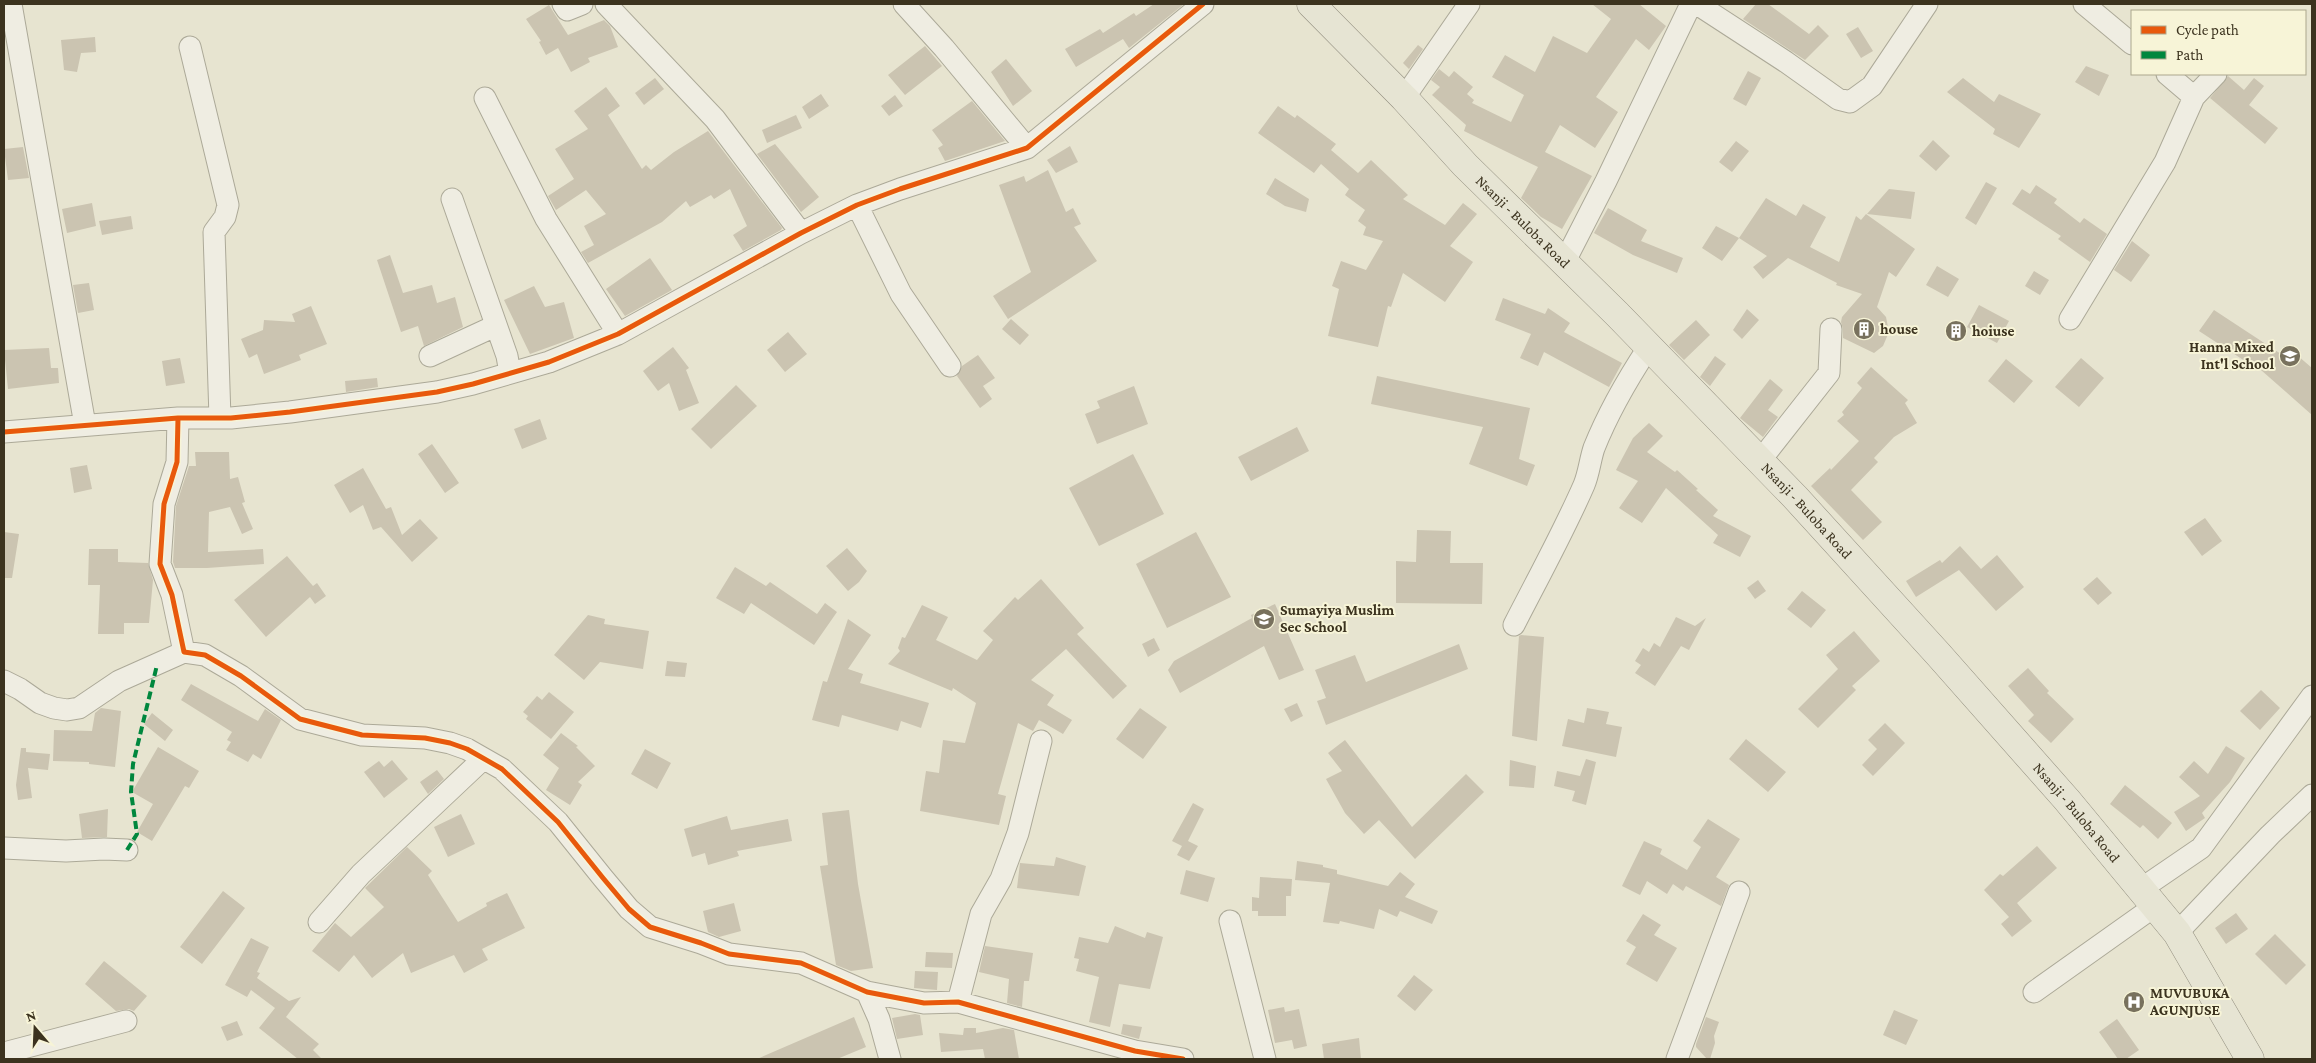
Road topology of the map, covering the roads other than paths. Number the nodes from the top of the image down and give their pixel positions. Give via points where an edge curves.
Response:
1 (11, 4) edge
2 (563, 4) edge
3 (582, 4) edge
4 (606, 4) edge
5 (904, 4) edge
6 (1203, 4) edge
7 (1311, 4) edge
8 (1468, 4) edge
9 (1691, 4) edge
10 (1697, 4) edge
11 (1927, 4) edge
12 (2084, 4) edge
13 (2131, 43) edge
14 (190, 47) dead end
15 (2168, 75) edge
16 (2215, 75) edge
17 (2194, 97) junction
18 (485, 98) dead end
19 (1404, 98) junction
20 (1027, 148) junction
21 (452, 199) dead end
22 (858, 206) junction
23 (801, 233) junction
24 (1564, 263) junction
25 (2070, 319) dead end
26 (494, 326) junction
27 (1831, 330) dead end
28 (618, 334) junction
29 (1648, 348) junction
30 (430, 356) dead end
31 (950, 366) dead end
32 (510, 373) junction
33 (178, 418) junction
34 (220, 418) junction
35 (85, 425) junction
36 (4, 432) edge
37 (1759, 462) junction
38 (1514, 625) dead end
39 (184, 652) junction
40 (4, 681) edge
41 (2312, 696) edge
42 (1041, 741) dead end
43 (484, 759) junction
44 (2312, 795) edge
45 (4, 848) edge
46 (127, 850) dead end
47 (1739, 892) dead end
48 (2148, 898) junction
49 (1230, 921) dead end
50 (319, 922) dead end
51 (2177, 933) junction
52 (867, 992) junction
53 (2034, 992) dead end
54 (958, 1002) junction
55 (126, 1021) dead end
56 (4, 1053) edge
57 (890, 1059) edge
58 (1183, 1059) edge
59 (1265, 1059) edge
60 (1677, 1059) edge
61 (2250, 1059) edge

1 - 35 street
2 - 3 street via 566,10
4 - 23 street via 715,119
5 - 20 street
6 - 20 street
7 - 19 main road, Nsanji - Buloba Road
8 - 19 street
9 - 24 street
10 - 11 street via 1838,99 1850,102 1872,86
12 - 13 street
14 - 34 street via 228,205 225,217 214,232
15 - 17 street
16 - 17 street
17 - 25 street via 2165,162
18 - 28 street via 546,219
19 - 24 main road, Nsanji - Buloba Road via 1465,165
20 - 22 street
21 - 26 street
22 - 23 street
22 - 31 street via 901,294
23 - 28 street
24 - 29 main road, Nsanji - Buloba Road
26 - 30 street
26 - 32 street via 507,356
27 - 37 street via 1829,373
28 - 32 street via 549,362
29 - 37 main road, Nsanji - Buloba Road
29 - 38 street via 1627,379 1604,426 1570,518
32 - 34 street via 437,392
33 - 34 street
33 - 35 street
33 - 39 street via 176,462 164,504 160,564 172,595
35 - 36 street
37 - 48 main road, Nsanji - Buloba Road via 1802,504 1945,661 2068,800
39 - 40 street via 119,681 79,708 67,710 40,703
39 - 43 street via 212,659 300,719 362,735 425,738 450,743
41 - 48 street via 2202,848
42 - 54 street via 1018,833 1001,879 981,914
43 - 50 street via 361,874
43 - 52 street via 502,769 558,822 613,891 650,927 729,954 801,963
44 - 51 street
45 - 46 street
47 - 60 street
48 - 51 main road, Nsanji - Buloba Road
48 - 53 street
49 - 59 street
51 - 61 main road, Nsanji - Buloba Road
52 - 54 street via 924,1003
52 - 57 street
54 - 58 street via 1135,1051
55 - 56 street

